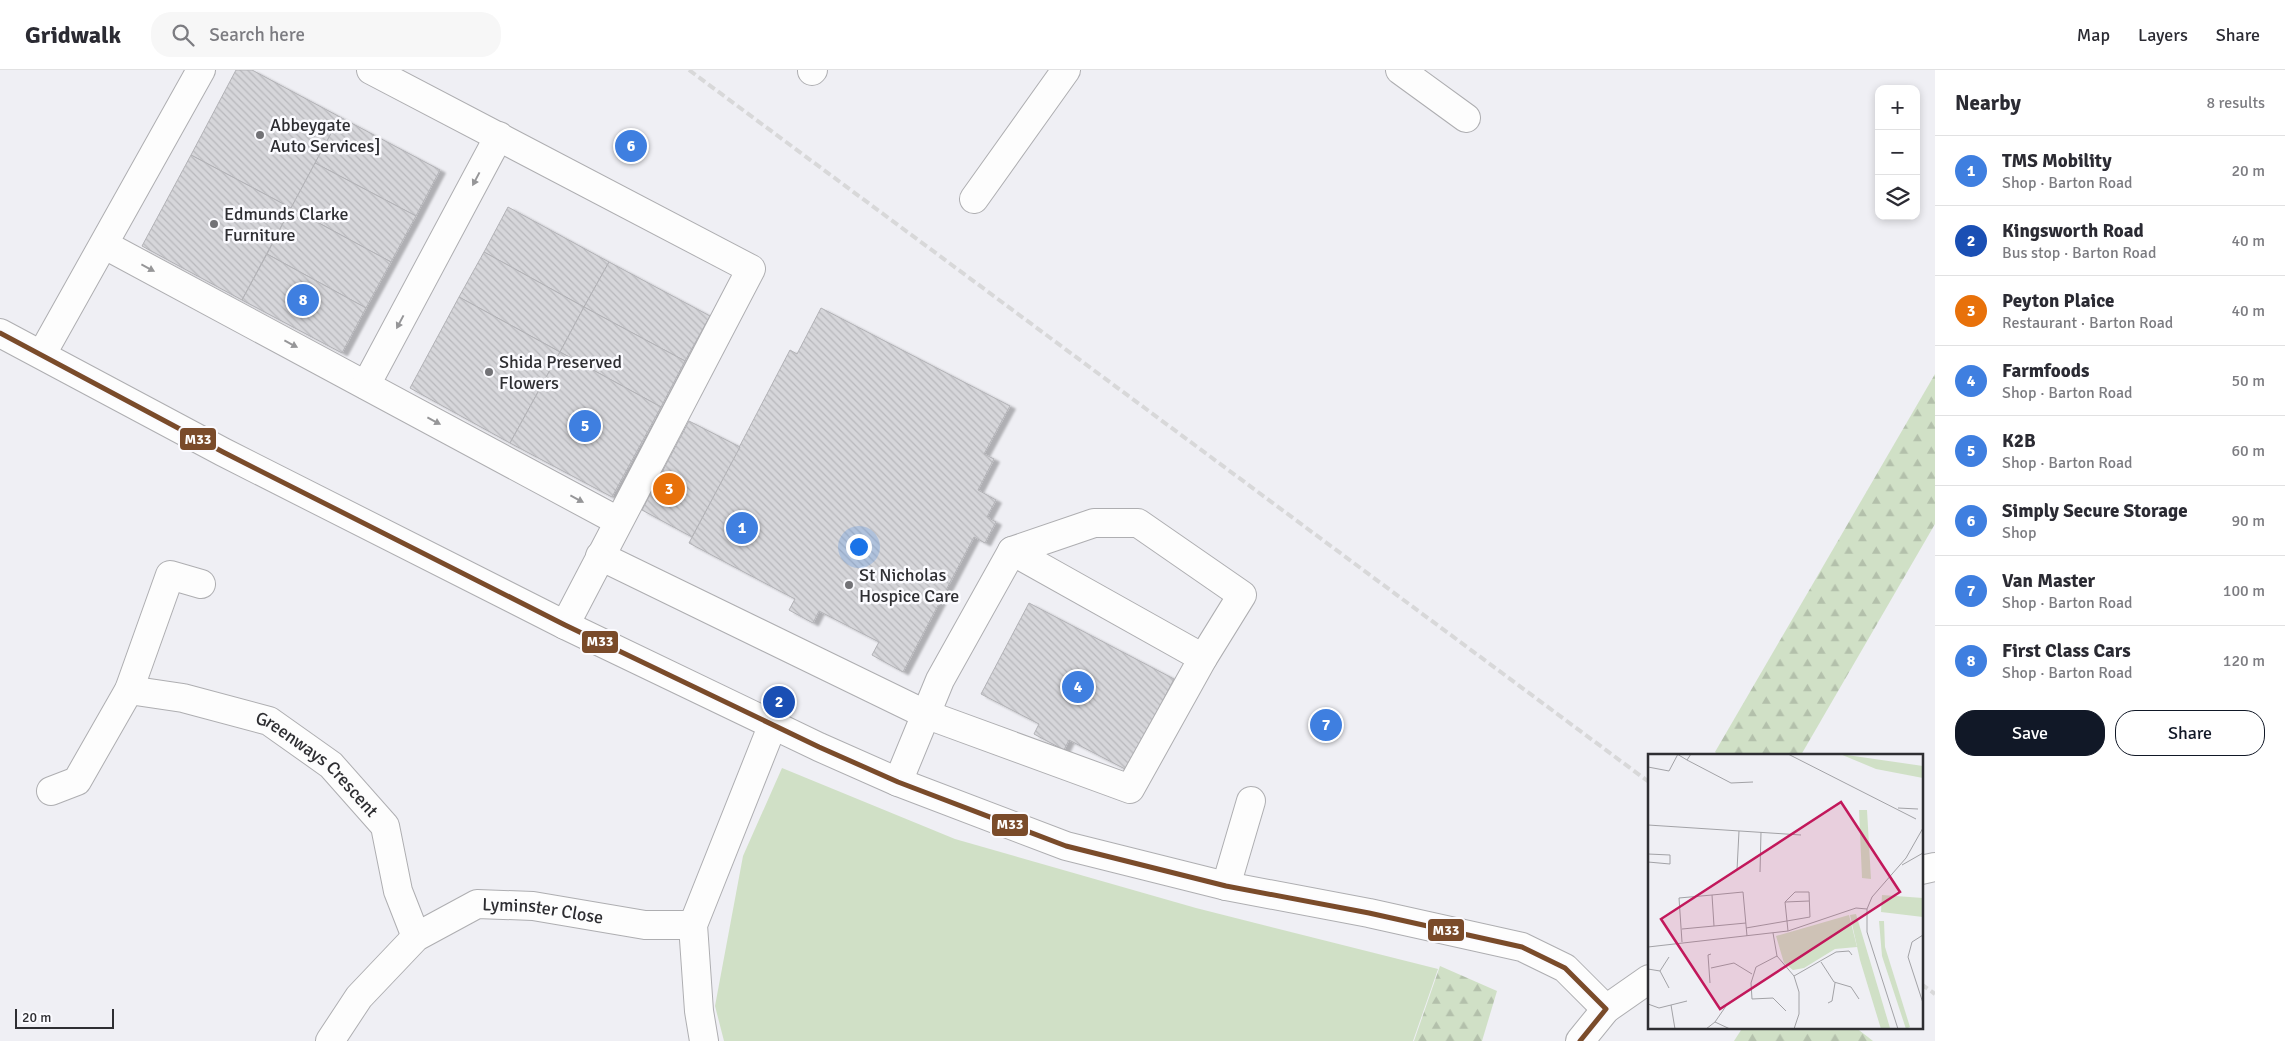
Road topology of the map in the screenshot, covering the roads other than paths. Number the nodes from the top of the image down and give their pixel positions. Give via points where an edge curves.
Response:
1 (201, 70) edge
2 (370, 70) edge
3 (1066, 70) edge
4 (1400, 70) edge
5 (1466, 118) dead end
6 (499, 136) junction
7 (974, 199) dead end
8 (104, 245) junction
9 (0, 333) edge
10 (42, 354) junction
11 (366, 385) junction
12 (618, 521) junction
13 (1012, 551) junction
14 (600, 556) junction
15 (201, 584) dead end
16 (565, 625) junction
17 (1203, 658) junction
18 (129, 690) junction
19 (925, 714) junction
20 (773, 724) junction
21 (898, 782) junction
22 (51, 791) dead end
23 (1251, 801) dead end
24 (1935, 867) edge
25 (1922, 870) edge
26 (1226, 886) junction
27 (693, 925) junction
28 (416, 937) junction
29 (1648, 980) edge
30 (1606, 1009) junction
31 (330, 1041) edge
32 (704, 1041) edge
33 (1580, 1041) edge

1 - 8 street
2 - 6 street
3 - 7 street
4 - 5 street
6 -> 11 street
6 - 12 street via 751,269
8 - 10 street
8 -> 11 street
9 - 10 street
10 - 16 street via 223,452
11 -> 12 street
12 - 14 street
13 - 17 street
13 - 17 street via 1094,523 1138,523 1242,595
13 - 19 street via 940,680
14 - 16 street
14 - 19 street
15 - 18 street via 170,575
16 - 20 street
17 - 19 street via 1130,789
18 - 22 street via 77,780
18 - 28 street, Greenways Crescent via 183,698 269,721 331,765 385,826 398,890
19 - 21 street
20 - 21 street
20 - 27 street
21 - 26 street via 1066,846
23 - 26 street
24 - 25 street
26 - 30 street via 1522,946 1564,968
27 - 28 street, Lyminster Close via 645,925 533,906 477,904
27 - 32 street
28 - 31 street, Lyminster Close via 359,997
29 - 30 street
30 - 33 street

